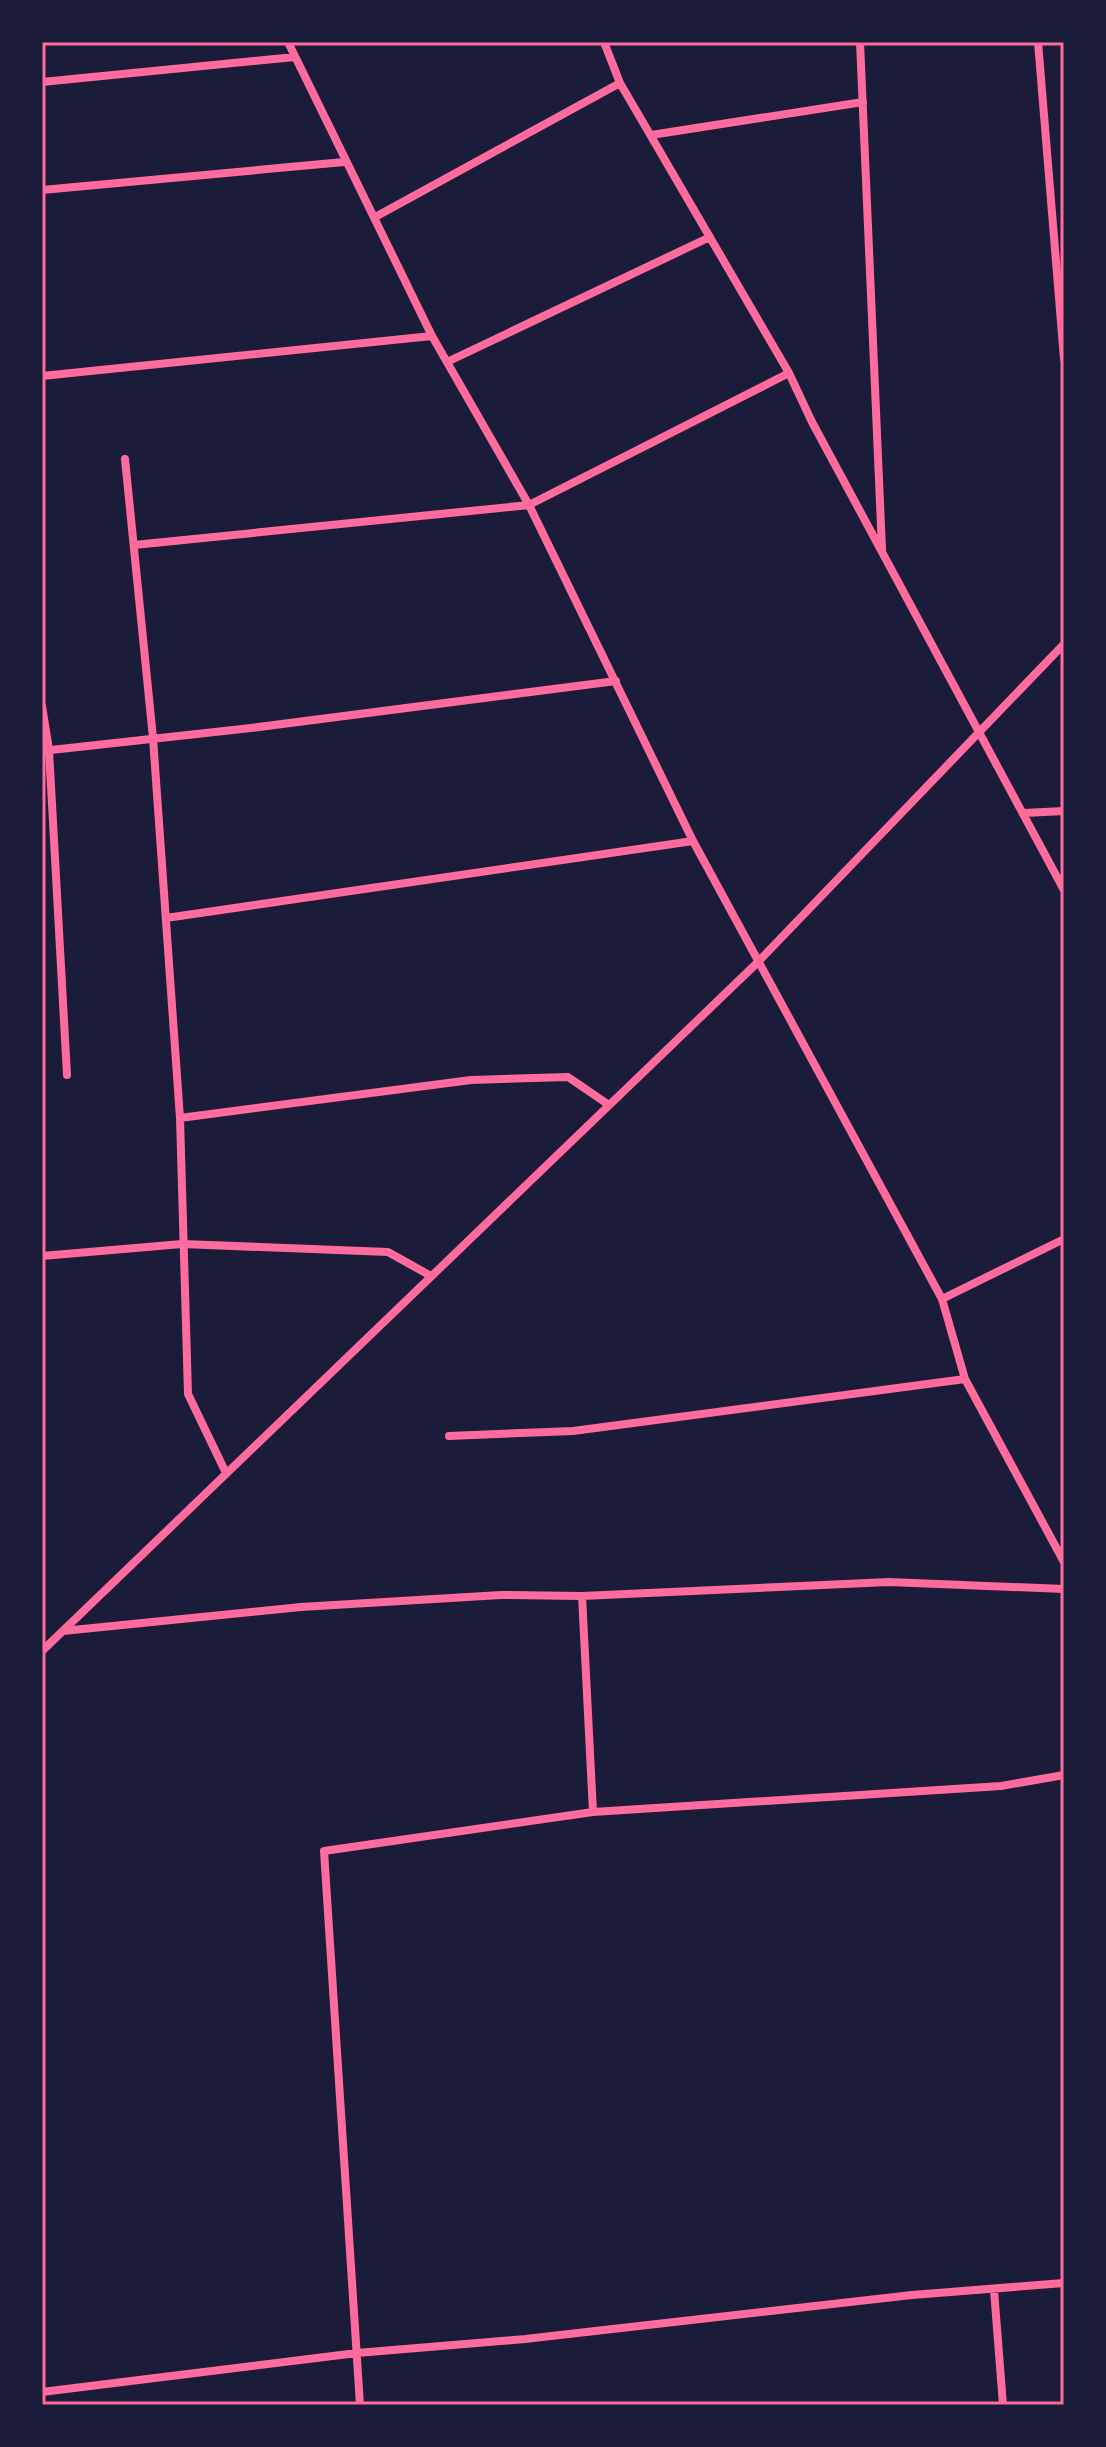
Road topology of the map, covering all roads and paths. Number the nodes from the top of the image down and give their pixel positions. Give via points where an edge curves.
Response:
1 (288, 42) edge
2 (604, 42) edge
3 (860, 42) edge
4 (1038, 42) edge
5 (295, 57) junction
6 (42, 82) edge
7 (620, 83) junction
8 (863, 102) junction
9 (651, 135) junction
10 (344, 162) junction
11 (42, 190) edge
12 (377, 216) junction
13 (710, 237) junction
14 (432, 336) junction
15 (1064, 359) edge
16 (447, 362) junction
17 (789, 373) junction
18 (42, 376) edge
19 (125, 459) dead end
20 (529, 505) junction
21 (134, 545) junction
22 (882, 552) junction
23 (1064, 644) edge
24 (616, 681) junction
25 (42, 706) edge
26 (980, 733) junction
27 (153, 738) junction
28 (45, 750) edge
29 (1064, 811) edge
30 (1024, 813) junction
31 (693, 841) junction
32 (1064, 890) edge
33 (166, 918) junction
34 (758, 962) junction
35 (67, 1075) dead end
36 (609, 1105) junction
37 (180, 1118) junction
38 (1064, 1239) edge
39 (182, 1244) junction
40 (42, 1256) edge
41 (431, 1276) junction
42 (942, 1299) junction
43 (965, 1379) junction
44 (449, 1436) dead end
45 (226, 1473) junction
46 (1064, 1562) edge
47 (1064, 1589) edge
48 (582, 1596) junction
49 (63, 1631) junction
50 (42, 1651) edge
51 (1064, 1775) edge
52 (593, 1812) junction
53 (1064, 2283) edge
54 (994, 2290) junction
55 (357, 2353) junction
56 (42, 2392) edge
57 (360, 2405) edge
58 (1003, 2405) edge

1 - 5 street
2 - 7 street
3 - 8 street
4 - 15 street
5 - 6 street
5 - 10 street
7 - 9 street
7 - 12 street
8 - 9 street
8 - 22 street
9 - 13 street
10 - 11 street
10 - 12 street
12 - 14 street
13 - 16 street
13 - 17 street
14 - 16 street
14 - 18 street
16 - 20 street
17 - 20 street
17 - 22 street
19 - 21 street
20 - 21 street
20 - 24 street
21 - 27 street
22 - 26 street
23 - 26 street
24 - 27 street
24 - 31 street
25 - 28 street
26 - 30 street
26 - 34 street
27 - 28 street
27 - 33 street
28 - 35 street
29 - 30 street
30 - 32 street
31 - 33 street
31 - 34 street
33 - 37 street
34 - 36 street
34 - 42 street
36 - 37 street via 568,1077 471,1080
36 - 41 street
37 - 39 street
38 - 42 street
39 - 40 street
39 - 41 street via 388,1252
39 - 45 street via 188,1394
41 - 45 street
42 - 43 street
43 - 44 street via 573,1431
43 - 46 street
45 - 49 street
47 - 48 street via 889,1582
48 - 49 street via 501,1595 301,1607
48 - 52 street
49 - 50 street
51 - 52 street via 1001,1786
52 - 55 street via 324,1851
53 - 54 street
54 - 55 street
54 - 58 street
55 - 56 street
55 - 57 street

